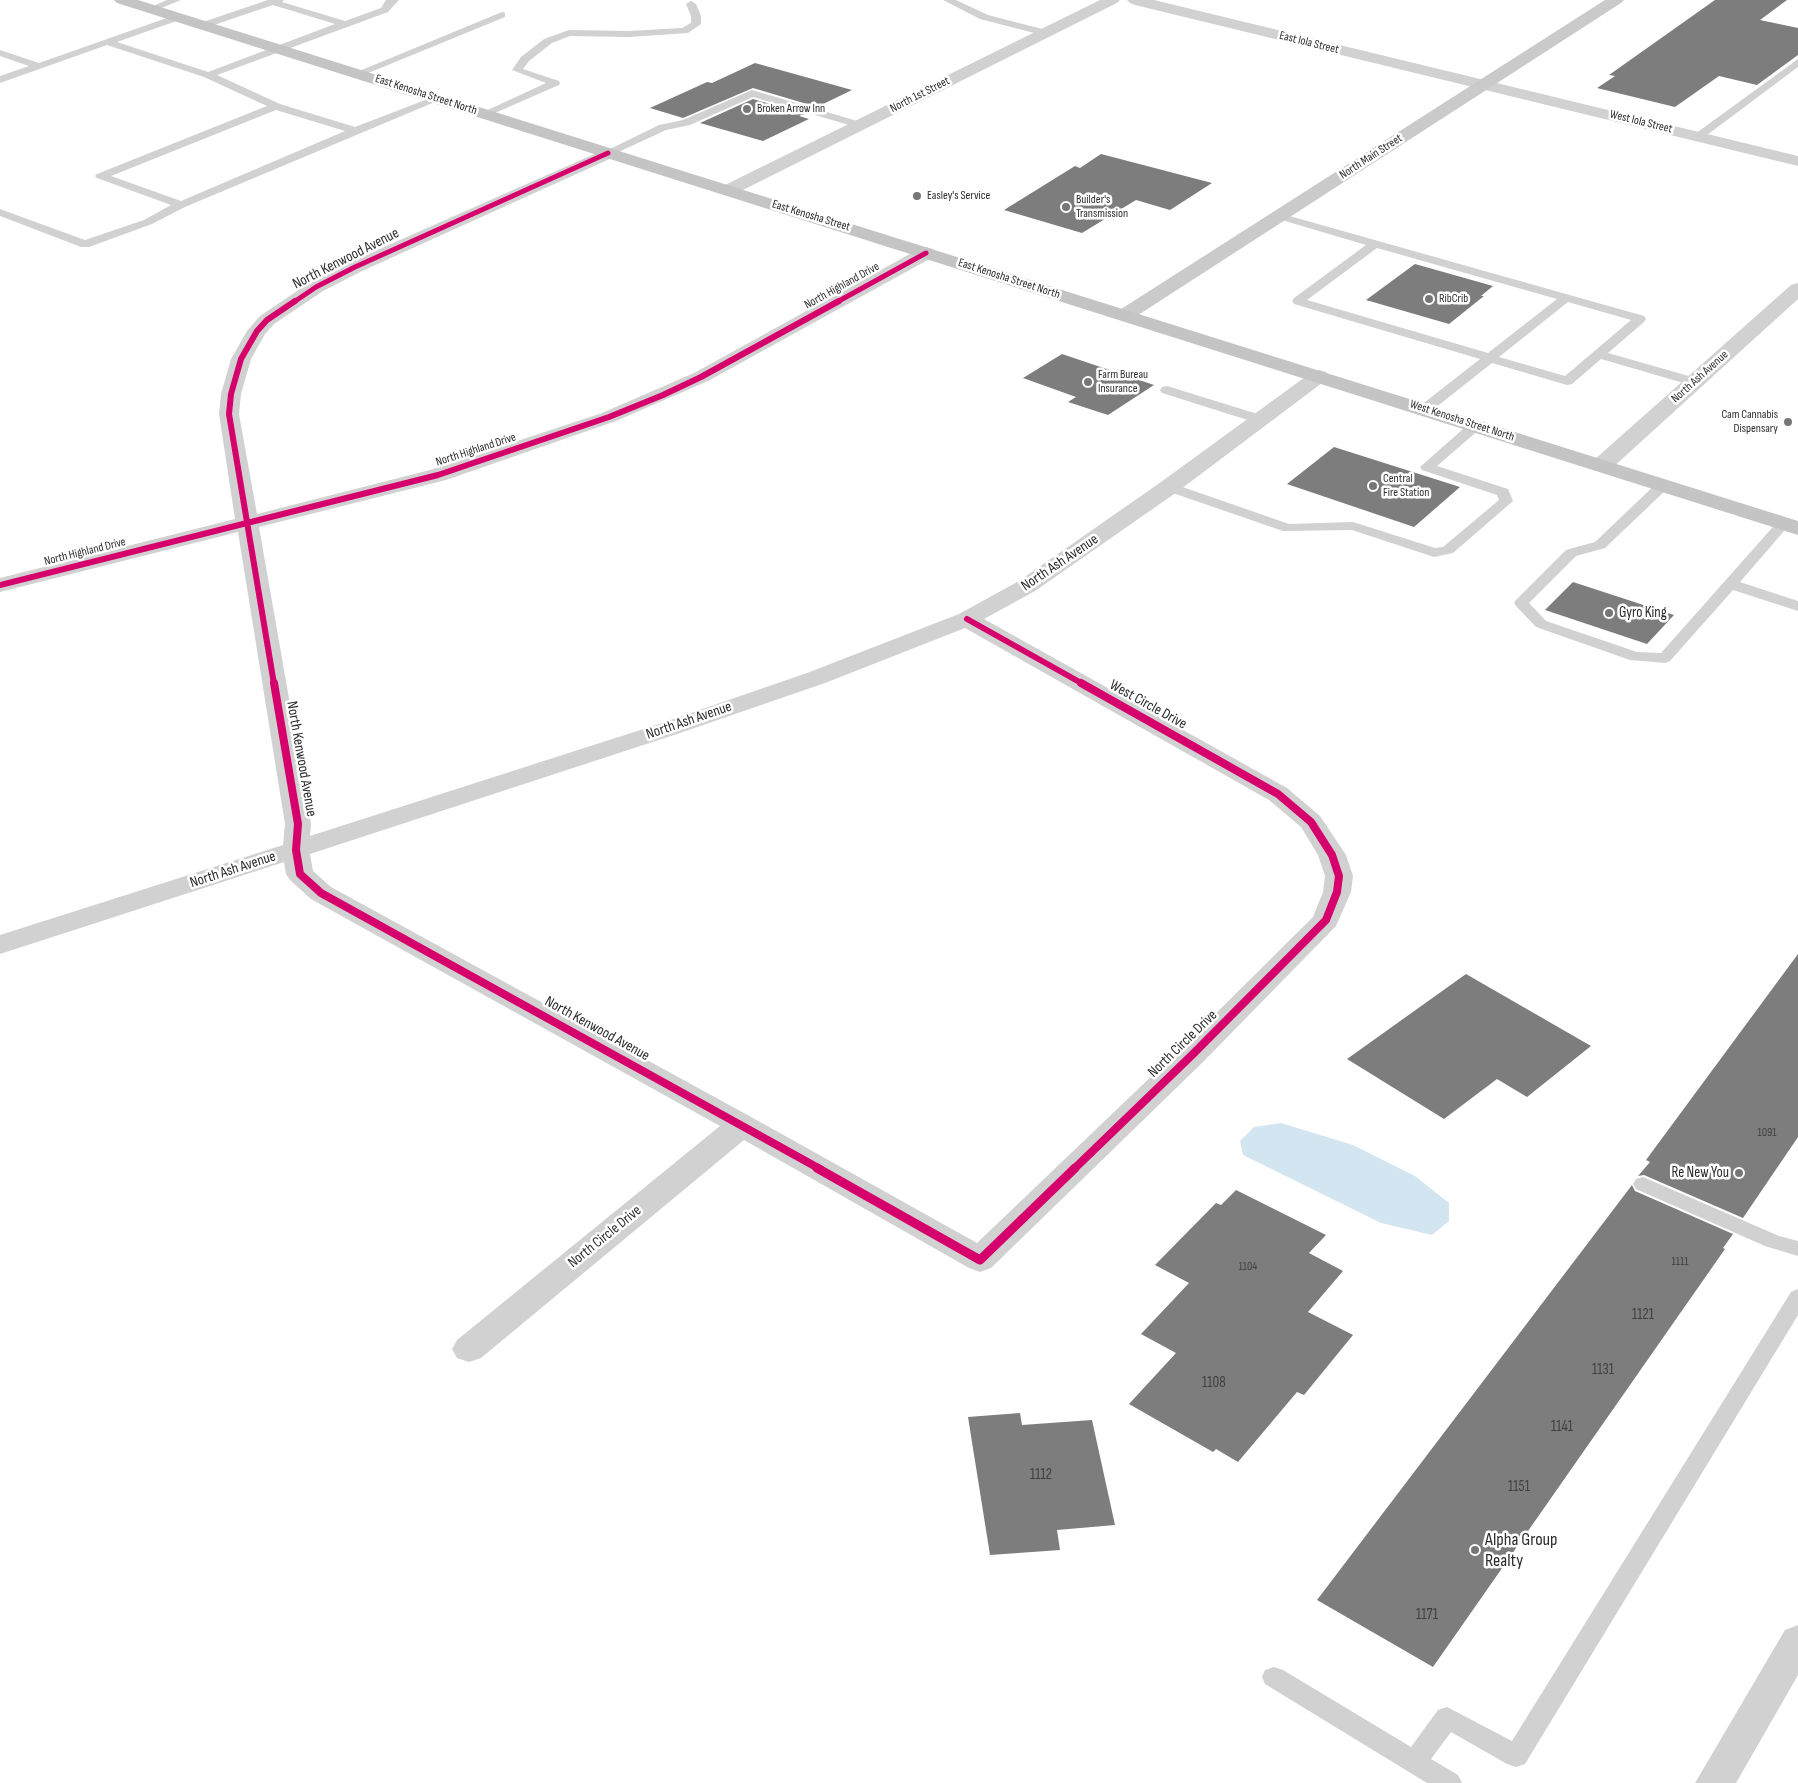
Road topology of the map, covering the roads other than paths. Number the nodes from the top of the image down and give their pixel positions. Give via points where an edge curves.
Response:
1 (122, 0) edge
2 (176, 0) edge
3 (394, 0) edge
4 (1112, 0) edge
5 (1135, 0) edge
6 (1616, 0) edge
7 (275, 1) edge
8 (957, 1) edge
9 (691, 4) dead end
10 (150, 9) junction
11 (502, 15) dead end
12 (178, 18) junction
13 (345, 24) junction
14 (204, 26) junction
15 (1046, 33) junction
16 (108, 42) junction
17 (278, 49) junction
18 (0, 53) edge
19 (1798, 62) edge
20 (38, 66) junction
21 (357, 74) junction
22 (208, 75) junction
23 (0, 80) edge
24 (1484, 84) junction
25 (437, 99) junction
26 (276, 106) junction
27 (484, 114) junction
28 (860, 125) junction
29 (355, 131) junction
30 (1699, 136) junction
31 (608, 153) junction
32 (1798, 161) edge
33 (729, 190) junction
34 (181, 205) junction
35 (0, 212) edge
36 (1278, 216) junction
37 (893, 242) joint
38 (1375, 244) junction
39 (926, 252) junction
40 (1798, 289) edge
41 (1566, 298) junction
42 (1125, 315) junction
43 (1598, 354) junction
44 (1490, 358) junction
45 (1319, 376) junction
46 (1694, 382) junction
47 (1167, 390) dead end
48 (1425, 409) junction
49 (1259, 419) junction
50 (1476, 425) junction
51 (1602, 465) junction
52 (1663, 484) junction
53 (1168, 487) junction
54 (246, 524) junction
55 (1791, 526) edge
56 (1730, 584) junction
57 (0, 585) edge
58 (1798, 606) edge
59 (967, 619) junction
60 (1311, 822) joint
61 (296, 850) junction
62 (0, 945) edge
63 (742, 1124) junction
64 (1643, 1184) dead end
65 (1798, 1249) edge
66 (980, 1260) joint
67 (1798, 1297) edge
68 (469, 1349) dead end
69 (1798, 1642) edge
70 (1274, 1677) dead end
71 (1414, 1763) junction
72 (1449, 1783) edge
73 (1715, 1783) edge

1 - 10 main road, East Kenosha Street North
2 - 10 lane
3 - 13 lane via 385,10
4 - 15 street, North 1st Street
5 - 24 street, East Iola Street
6 - 24 main road, North Main Street
7 - 13 lane
7 - 14 lane
8 - 15 lane via 984,17
9 - 27 lane via 696,24 684,31 570,33 548,41 525,59 518,70 555,83
10 - 12 main road, East Kenosha Street North
11 - 21 lane
12 - 14 main road, East Kenosha Street North
12 - 16 lane
13 - 17 lane
14 - 17 main road, East Kenosha Street North
15 - 28 street, North 1st Street
16 - 20 lane
16 - 22 lane
17 - 21 main road, East Kenosha Street North
17 - 22 lane
18 - 20 lane
19 - 30 lane
20 - 23 lane
21 - 25 main road, East Kenosha Street North
22 - 26 lane
24 - 30 street, West Iola Street
24 - 36 main road, North Main Street
25 - 27 main road, East Kenosha Street North
25 - 29 lane
26 - 29 lane
26 - 34 lane via 101,176
27 - 31 main road, East Kenosha Street North
28 - 31 lane via 752,93 686,123 662,127
28 - 33 street, North 1st Street
29 - 34 lane
30 - 32 street, West Iola Street
31 - 33 main road, East Kenosha Street North
31 - 54 street, North Kenwood Avenue via 336,276 286,306 262,326 248,344 239,364 229,414
33 - 37 main road, East Kenosha Street
34 - 35 lane via 148,222 85,244
36 - 38 lane
36 - 42 main road, North Main Street
37 - 39 main road, East Kenosha Street North
38 - 41 lane
38 - 44 lane via 1298,301
39 - 42 main road, East Kenosha Street North
39 - 54 street, North Highland Drive via 701,377 625,411 438,475
40 - 46 street, North Ash Avenue
41 - 43 lane via 1640,318
41 - 44 lane
42 - 45 main road, West Kenosha Street North
43 - 44 lane via 1567,381
43 - 46 lane
44 - 48 lane
45 - 48 main road, West Kenosha Street North
45 - 49 street, North Ash Avenue
46 - 51 street, North Ash Avenue
47 - 49 lane
48 - 50 main road, West Kenosha Street North
49 - 53 street, North Ash Avenue
50 - 51 main road, West Kenosha Street North
50 - 53 lane via 1427,467 1503,492 1506,501 1448,550 1434,553 1353,526 1288,528
51 - 52 main road, West Kenosha Street North
52 - 55 main road, West Kenosha Street North
52 - 56 lane via 1600,545 1572,553 1521,603 1541,624 1635,657 1666,658
53 - 59 street, North Ash Avenue via 1027,586
54 - 57 street, North Highland Drive
54 - 61 street, North Kenwood Avenue via 298,824
55 - 56 lane
56 - 58 lane
59 - 60 street, West Circle Drive via 1278,794
59 - 61 street, North Ash Avenue via 816,678
60 - 66 street, North Circle Drive via 1332,855 1339,876 1337,892 1326,920
61 - 62 street, North Ash Avenue
61 - 63 street, North Kenwood Avenue via 300,874 320,893
63 - 66 street, North Kenwood Avenue
63 - 68 street, North Circle Drive
64 - 65 lane via 1772,1241
67 - 71 lane via 1516,1756 1447,1718
69 - 73 street
70 - 71 lane
71 - 72 lane

